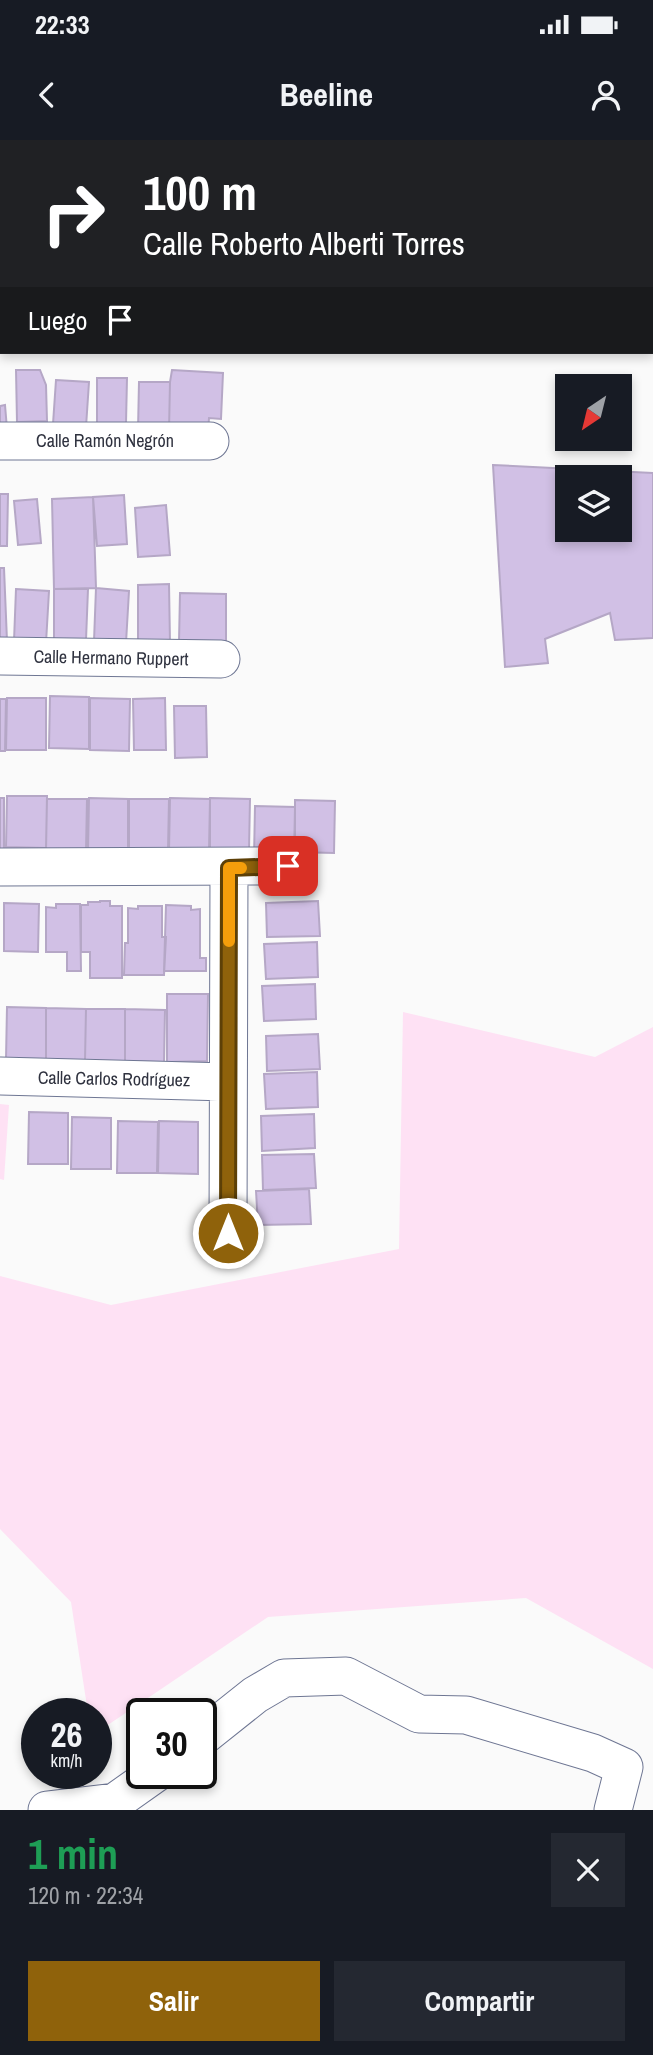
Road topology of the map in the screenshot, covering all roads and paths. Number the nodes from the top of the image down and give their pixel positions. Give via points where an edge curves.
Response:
1 (0, 441) edge
2 (210, 441) dead end
3 (0, 656) edge
4 (221, 659) dead end
5 (288, 866) dead end
6 (0, 867) edge
7 (229, 868) junction
8 (0, 1076) edge
9 (228, 1082) junction
10 (228, 1233) dead end
11 (217, 1725) edge
12 (133, 1789) edge
13 (47, 1810) edge
14 (613, 1810) edge

1 - 2 street, Calle Ramón Negrón
3 - 4 street, Calle Hermano Ruppert
5 - 7 street
6 - 7 street
7 - 9 street
8 - 9 street, Calle Carlos Rodríguez
9 - 10 street
11 - 14 street via 284,1678 345,1676 419,1714 466,1715 593,1753 624,1767
12 - 13 street via 115,1802

